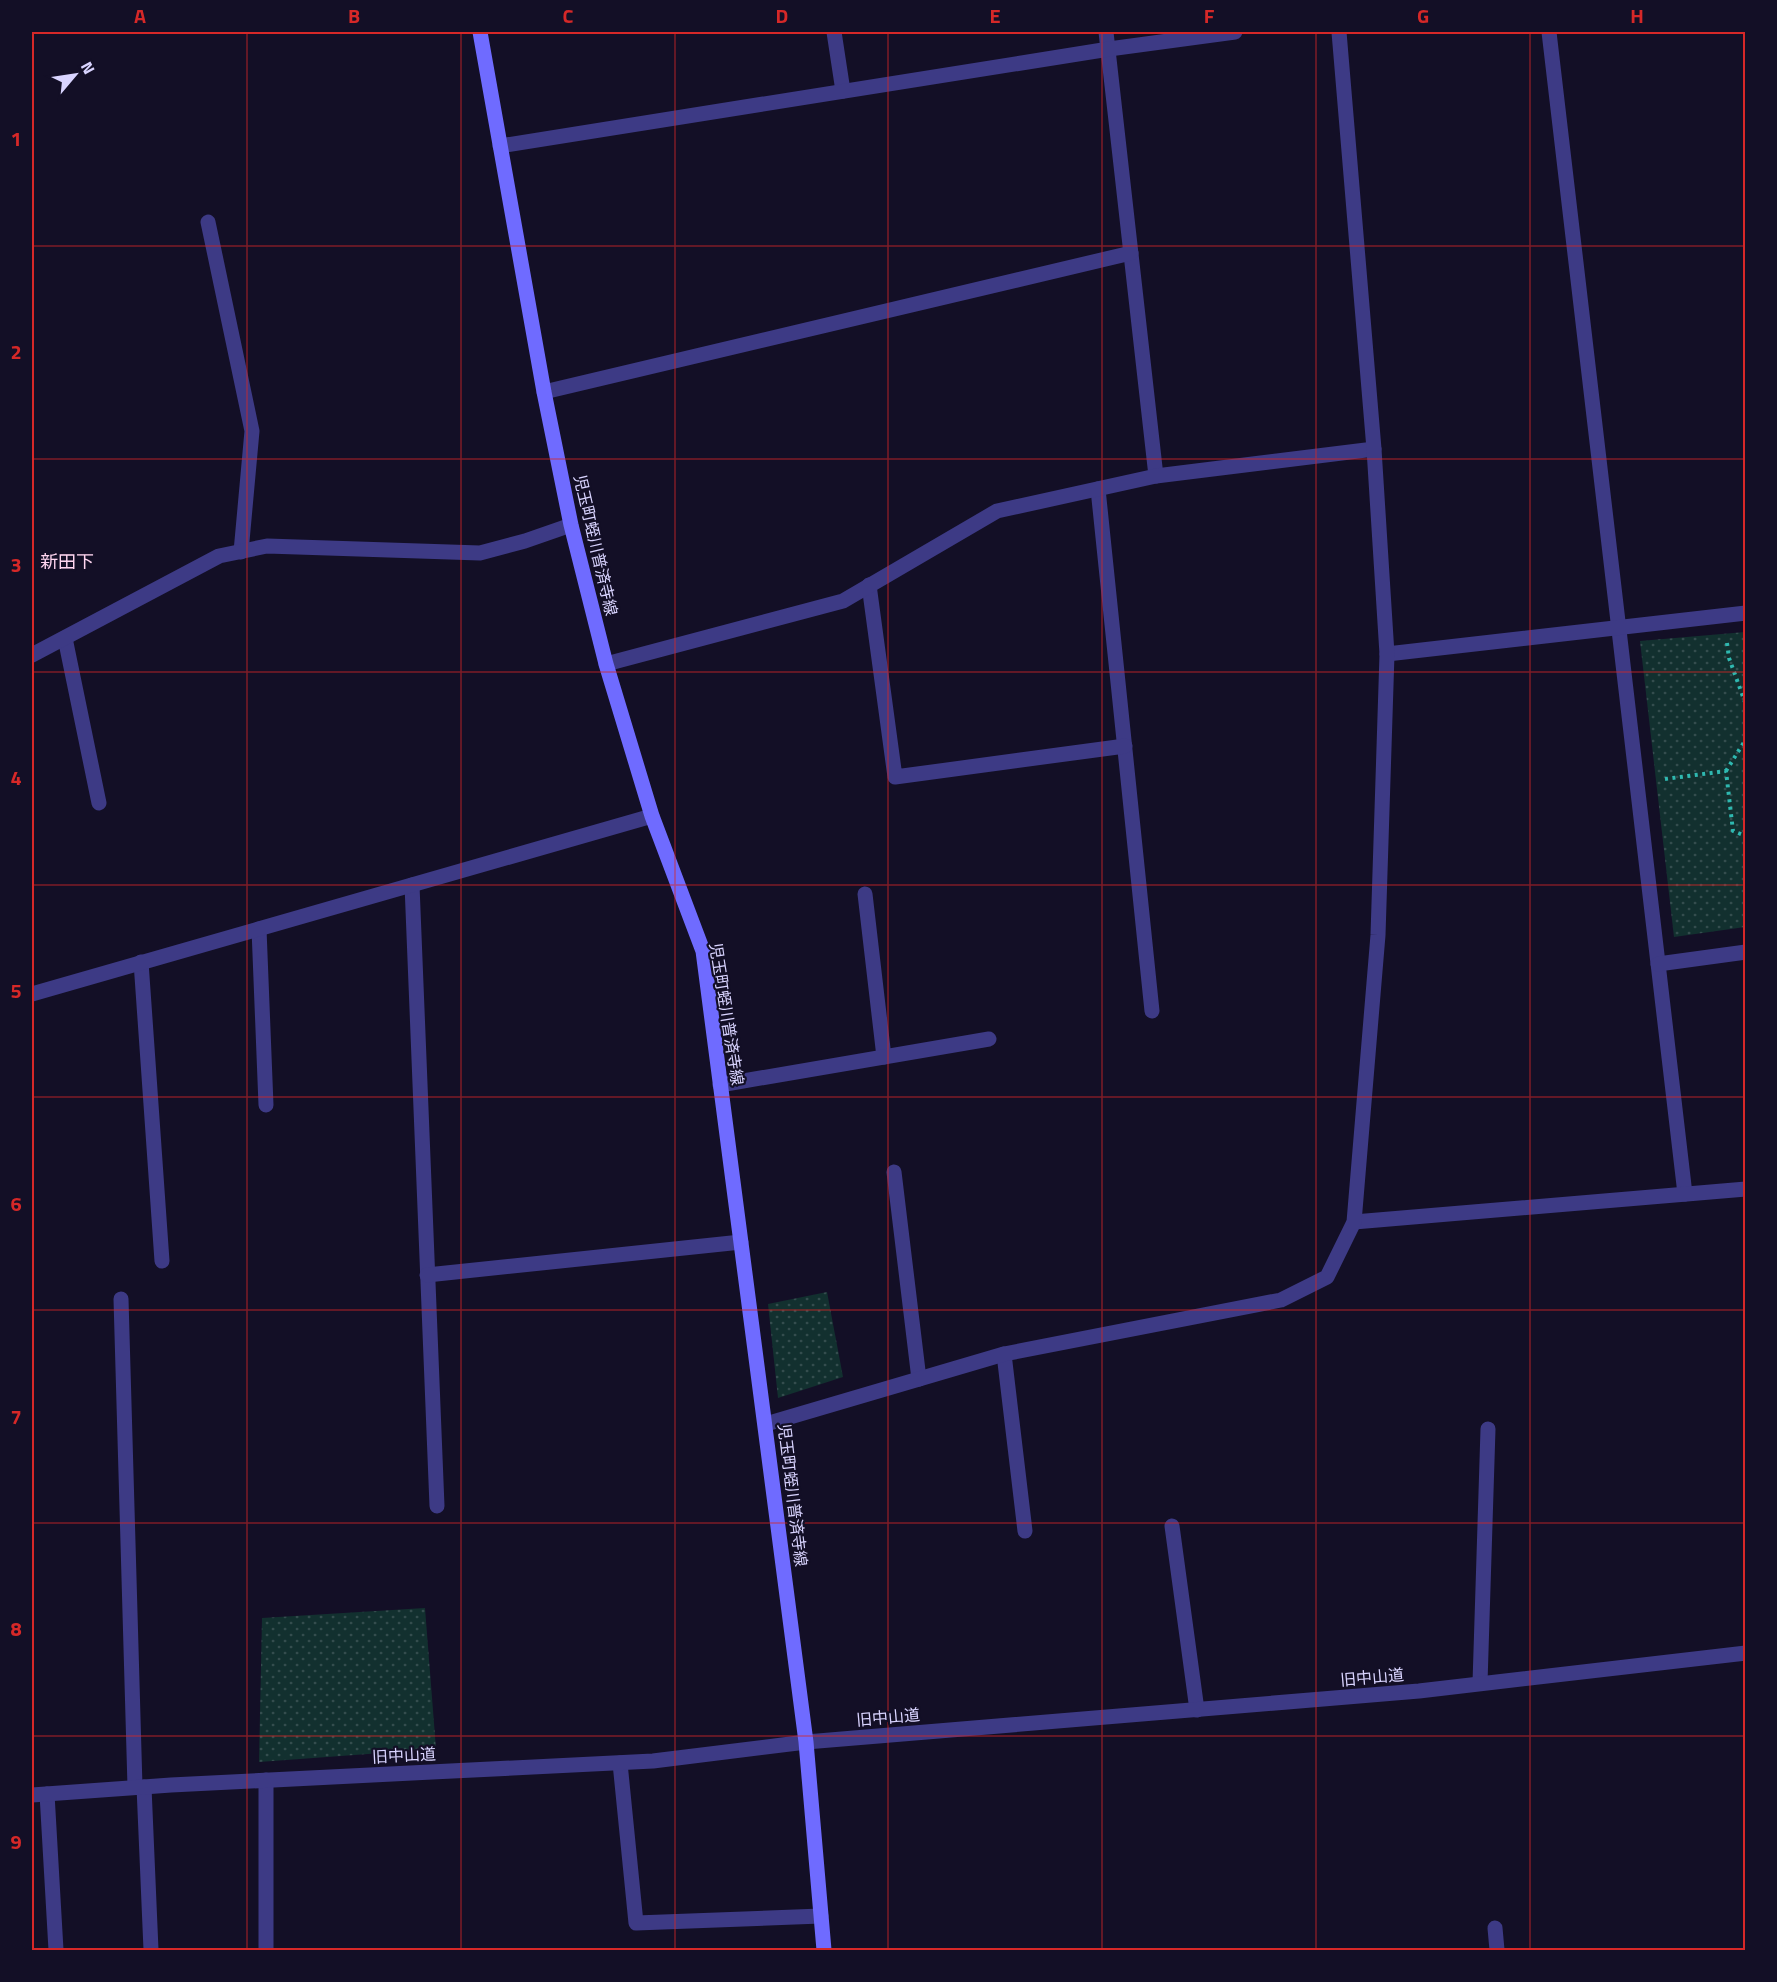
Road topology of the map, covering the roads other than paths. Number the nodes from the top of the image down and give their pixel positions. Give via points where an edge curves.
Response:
1 (480, 32) edge
2 (834, 32) edge
3 (1106, 32) edge
4 (1235, 32) edge
5 (1339, 32) edge
6 (1550, 32) edge
7 (1108, 49) junction
8 (843, 91) junction
9 (500, 146) junction
10 (208, 222) dead end
11 (1131, 253) junction
12 (544, 392) junction
13 (1374, 449) junction
14 (1156, 476) junction
15 (1098, 489) junction
16 (571, 525) junction
17 (242, 552) junction
18 (869, 585) junction
19 (1746, 613) edge
20 (1619, 628) junction
21 (65, 638) junction
22 (32, 651) edge
23 (1388, 654) junction
24 (606, 664) junction
25 (1125, 746) junction
26 (99, 803) dead end
27 (652, 816) junction
28 (412, 885) junction
29 (865, 894) dead end
30 (259, 929) junction
31 (1746, 952) edge
32 (141, 962) junction
33 (1658, 963) junction
34 (32, 994) edge
35 (1152, 1011) dead end
36 (989, 1039) dead end
37 (884, 1057) junction
38 (720, 1085) junction
39 (266, 1106) dead end
40 (894, 1172) dead end
41 (1746, 1189) edge
42 (1685, 1194) junction
43 (1354, 1222) junction
44 (741, 1242) junction
45 (162, 1261) dead end
46 (427, 1275) junction
47 (121, 1299) dead end
48 (1004, 1354) junction
49 (919, 1379) junction
50 (766, 1424) junction
51 (1488, 1429) dead end
52 (437, 1506) dead end
53 (1172, 1526) dead end
54 (1025, 1531) dead end
55 (1746, 1653) edge
56 (1480, 1683) junction
57 (1197, 1710) junction
58 (806, 1742) junction
59 (620, 1763) junction
60 (266, 1780) junction
61 (139, 1787) junction
62 (47, 1794) junction
63 (32, 1795) edge
64 (821, 1916) junction
65 (1495, 1928) dead end
66 (56, 1950) edge
67 (151, 1950) edge
68 (266, 1950) edge
69 (824, 1950) edge
70 (1497, 1950) edge

1 - 9 main road, 児玉町蛭川普済寺線
2 - 8 street
3 - 7 street
4 - 7 street
5 - 13 street
6 - 20 street
7 - 8 street
7 - 11 street
8 - 9 street
9 - 12 main road, 児玉町蛭川普済寺線
10 - 17 street via 252,431
11 - 12 street
11 - 14 street
12 - 16 main road, 児玉町蛭川普済寺線
13 - 14 street
13 - 23 street
14 - 15 street
15 - 18 street via 997,511
15 - 25 street
16 - 17 street via 480,553 267,546
16 - 24 main road, 児玉町蛭川普済寺線
17 - 21 street via 219,556
18 - 24 street via 843,601
18 - 25 street via 895,777
19 - 20 street
20 - 23 street
20 - 33 street
21 - 22 street
21 - 26 street
23 - 43 street via 1378,935
24 - 27 main road, 児玉町蛭川普済寺線
25 - 35 street
27 - 28 street
27 - 38 main road, 児玉町蛭川普済寺線 via 702,951
28 - 30 street
28 - 46 street
29 - 37 street
30 - 32 street
30 - 39 street
31 - 33 street
32 - 34 street
32 - 45 street
33 - 42 street
36 - 37 street
37 - 38 street
38 - 44 main road, 児玉町蛭川普済寺線
40 - 49 street
41 - 42 street
42 - 43 street
43 - 48 street via 1328,1277 1281,1300
44 - 46 street
44 - 50 main road, 児玉町蛭川普済寺線
46 - 52 street
47 - 61 street
48 - 49 street
48 - 54 street
49 - 50 street
50 - 58 main road, 児玉町蛭川普済寺線
51 - 56 street
53 - 57 street
55 - 56 street, 旧中山道
56 - 57 street, 旧中山道
57 - 58 street, 旧中山道
58 - 59 street, 旧中山道
58 - 64 main road, 児玉町蛭川普済寺線
59 - 60 street, 旧中山道
59 - 64 street via 636,1923
60 - 61 street, 旧中山道
60 - 68 street
61 - 62 street, 旧中山道
61 - 67 street
62 - 63 street, 旧中山道
62 - 66 street
64 - 69 main road, 児玉町蛭川普済寺線
65 - 70 street

